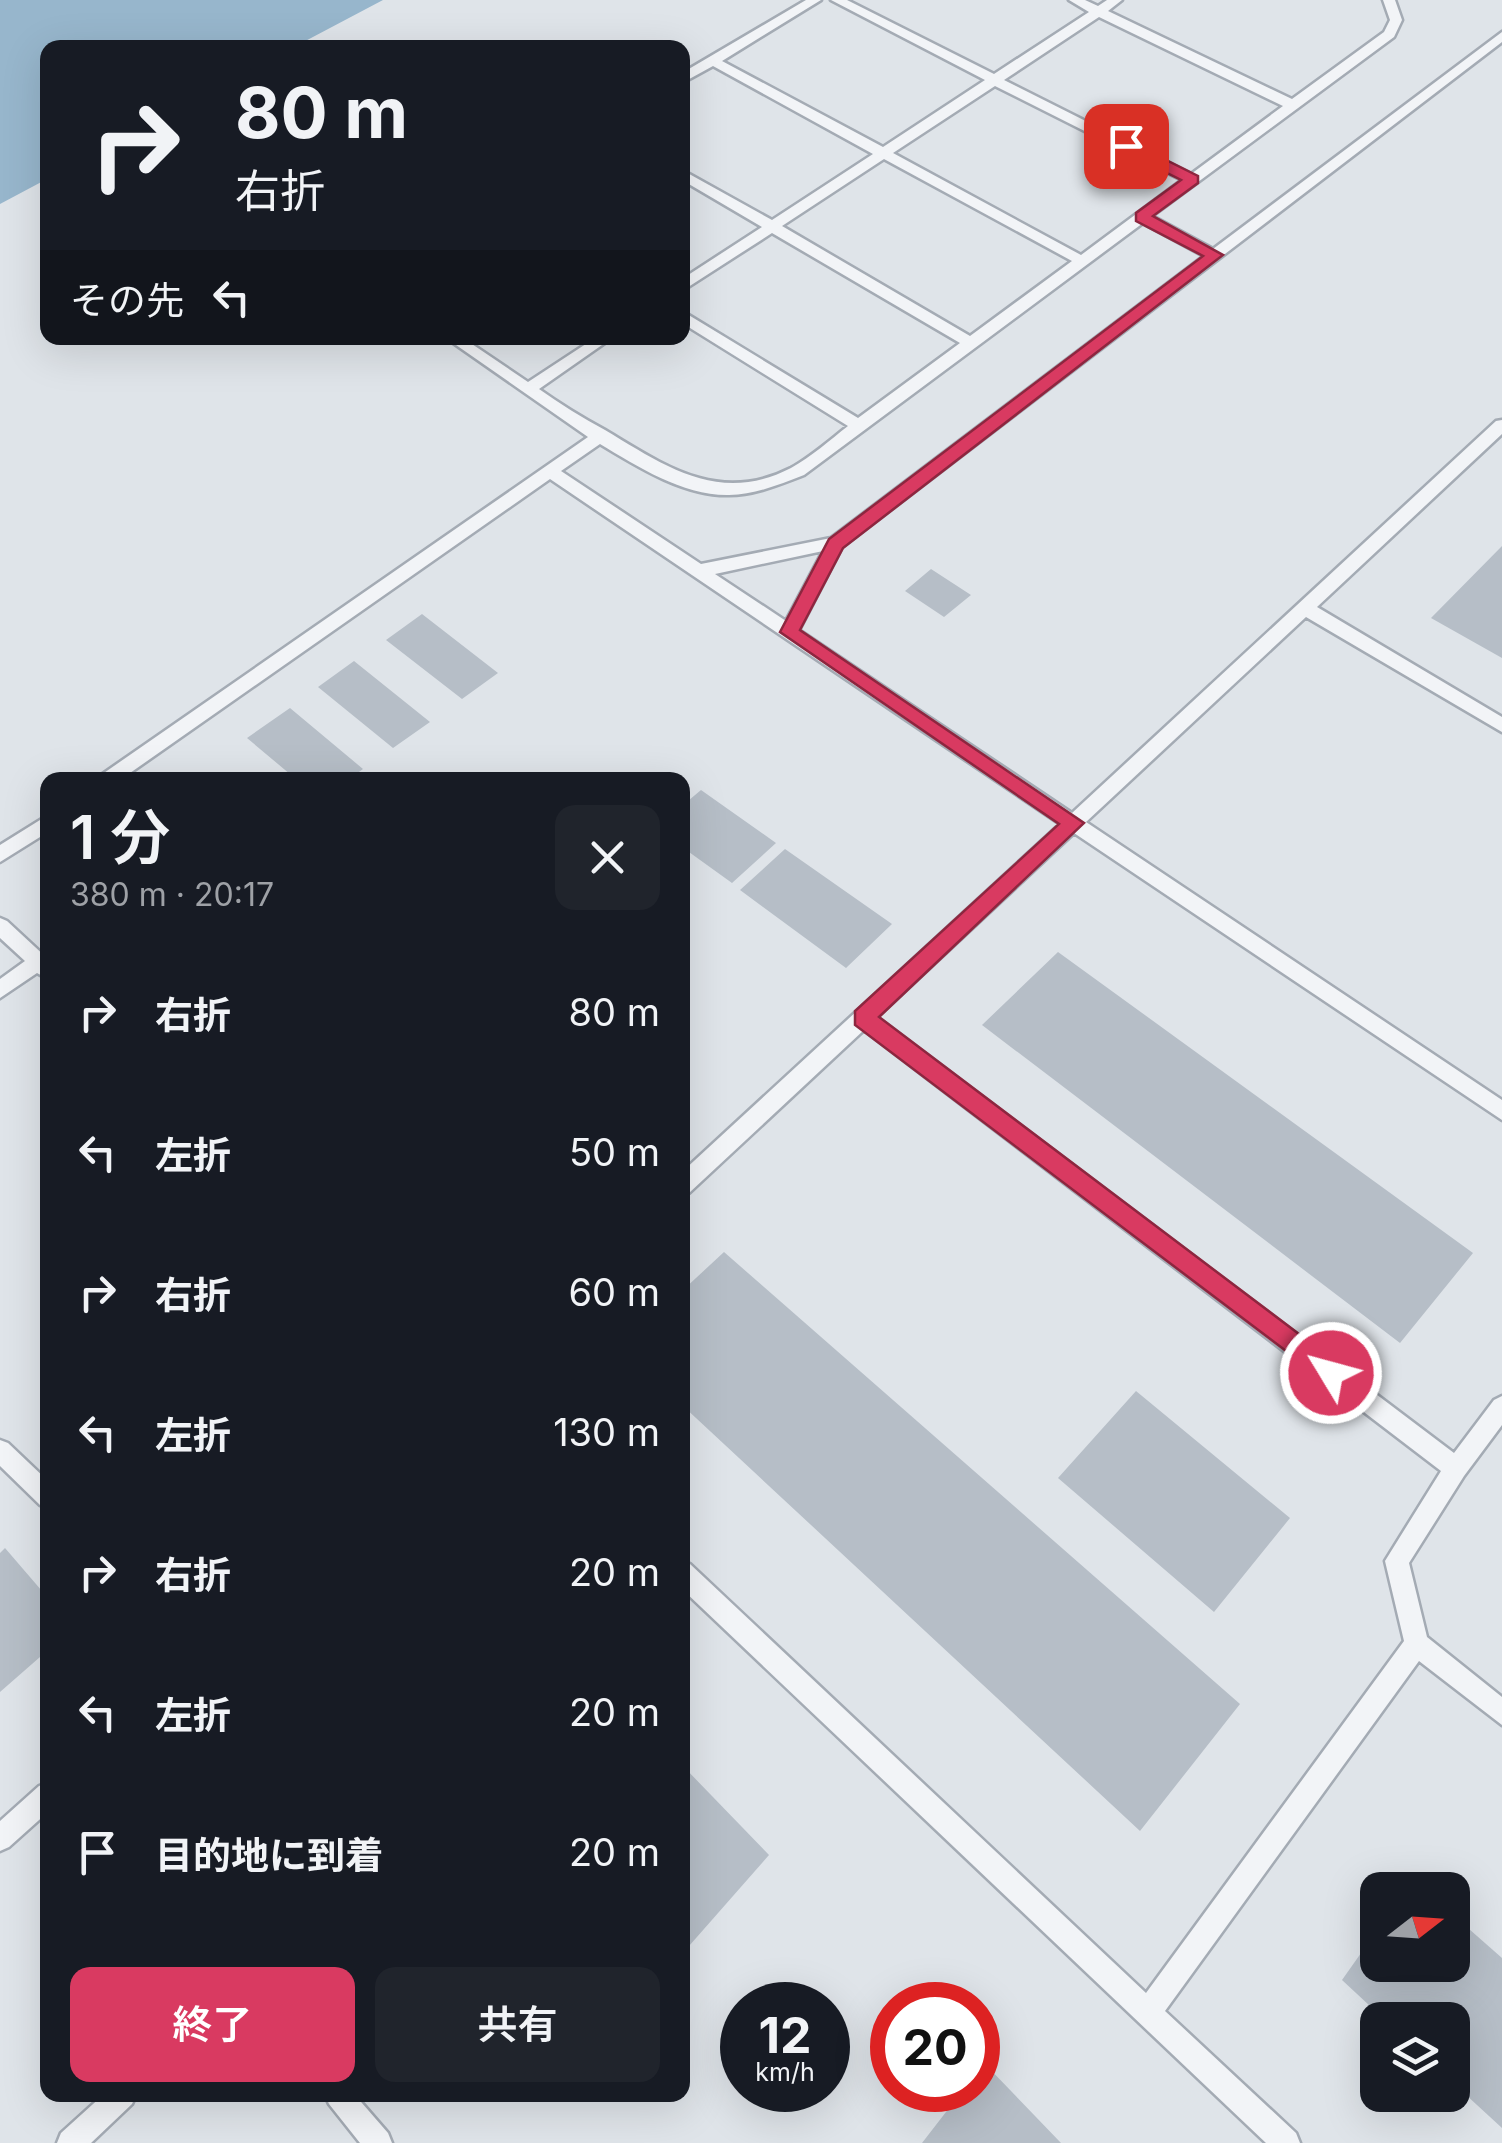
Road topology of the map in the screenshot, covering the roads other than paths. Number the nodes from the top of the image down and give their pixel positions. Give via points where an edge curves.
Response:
1 (815, 0) edge
2 (837, 0) edge
3 (1075, 0) edge
4 (1116, 0) edge
5 (1389, 0) edge
6 (1098, 11) junction
7 (1502, 36) edge
8 (713, 61) junction
9 (690, 74) edge
10 (995, 80) junction
11 (1293, 106) junction
12 (884, 154) junction
13 (690, 179) edge
14 (1192, 180) junction
15 (1142, 217) junction
16 (773, 227) junction
17 (1214, 255) junction
18 (1082, 261) junction
19 (690, 281) edge
20 (690, 321) edge
21 (971, 343) junction
22 (464, 345) edge
23 (594, 345) edge
24 (530, 388) junction
25 (1502, 425) edge
26 (859, 426) junction
27 (602, 435) junction
28 (550, 471) junction
29 (836, 544) junction
30 (698, 570) junction
31 (1305, 608) junction
32 (789, 632) junction
33 (1502, 724) edge
34 (119, 772) edge
35 (1073, 823) junction
36 (40, 828) edge
37 (0, 855) edge
38 (0, 926) edge
39 (40, 964) edge
40 (40, 969) edge
41 (0, 990) edge
42 (863, 1018) junction
43 (1502, 1110) edge
44 (690, 1179) edge
45 (1502, 1407) edge
46 (0, 1451) edge
47 (1456, 1468) junction
48 (40, 1489) edge
49 (690, 1580) edge
50 (1418, 1644) junction
51 (1502, 1713) edge
52 (40, 1802) edge
53 (0, 1838) edge
54 (1148, 2012) junction
55 (115, 2102) edge
56 (344, 2102) edge
57 (71, 2143) edge
58 (378, 2143) edge
59 (1286, 2143) edge

1 - 8 lane
2 - 10 lane
3 - 6 lane
4 - 6 lane
5 - 11 lane via 1396,20 1389,34
6 - 10 lane
6 - 11 lane
7 - 17 lane
8 - 9 lane
8 - 12 lane
10 - 12 lane
10 - 14 lane
11 - 14 lane
12 - 16 lane
12 - 18 lane
13 - 16 lane
14 - 15 lane
15 - 17 lane
15 - 18 lane
16 - 19 lane
16 - 21 lane
17 - 29 lane
18 - 21 lane
20 - 26 lane
21 - 26 lane
22 - 24 lane
23 - 24 lane
24 - 27 lane
25 - 31 lane
26 - 27 lane via 798,471 726,490 684,484
27 - 28 lane
28 - 30 lane
28 - 34 lane
29 - 30 lane
29 - 32 lane
30 - 32 lane
31 - 33 lane
31 - 35 lane
32 - 35 lane
35 - 42 lane
35 - 43 lane
36 - 37 lane
38 - 39 lane
40 - 41 lane
42 - 44 lane
42 - 47 lane
45 - 47 lane
46 - 48 lane
47 - 50 lane via 1397,1560
49 - 54 lane
50 - 51 lane
50 - 54 lane
52 - 53 lane
54 - 59 lane
55 - 57 lane
56 - 58 lane

